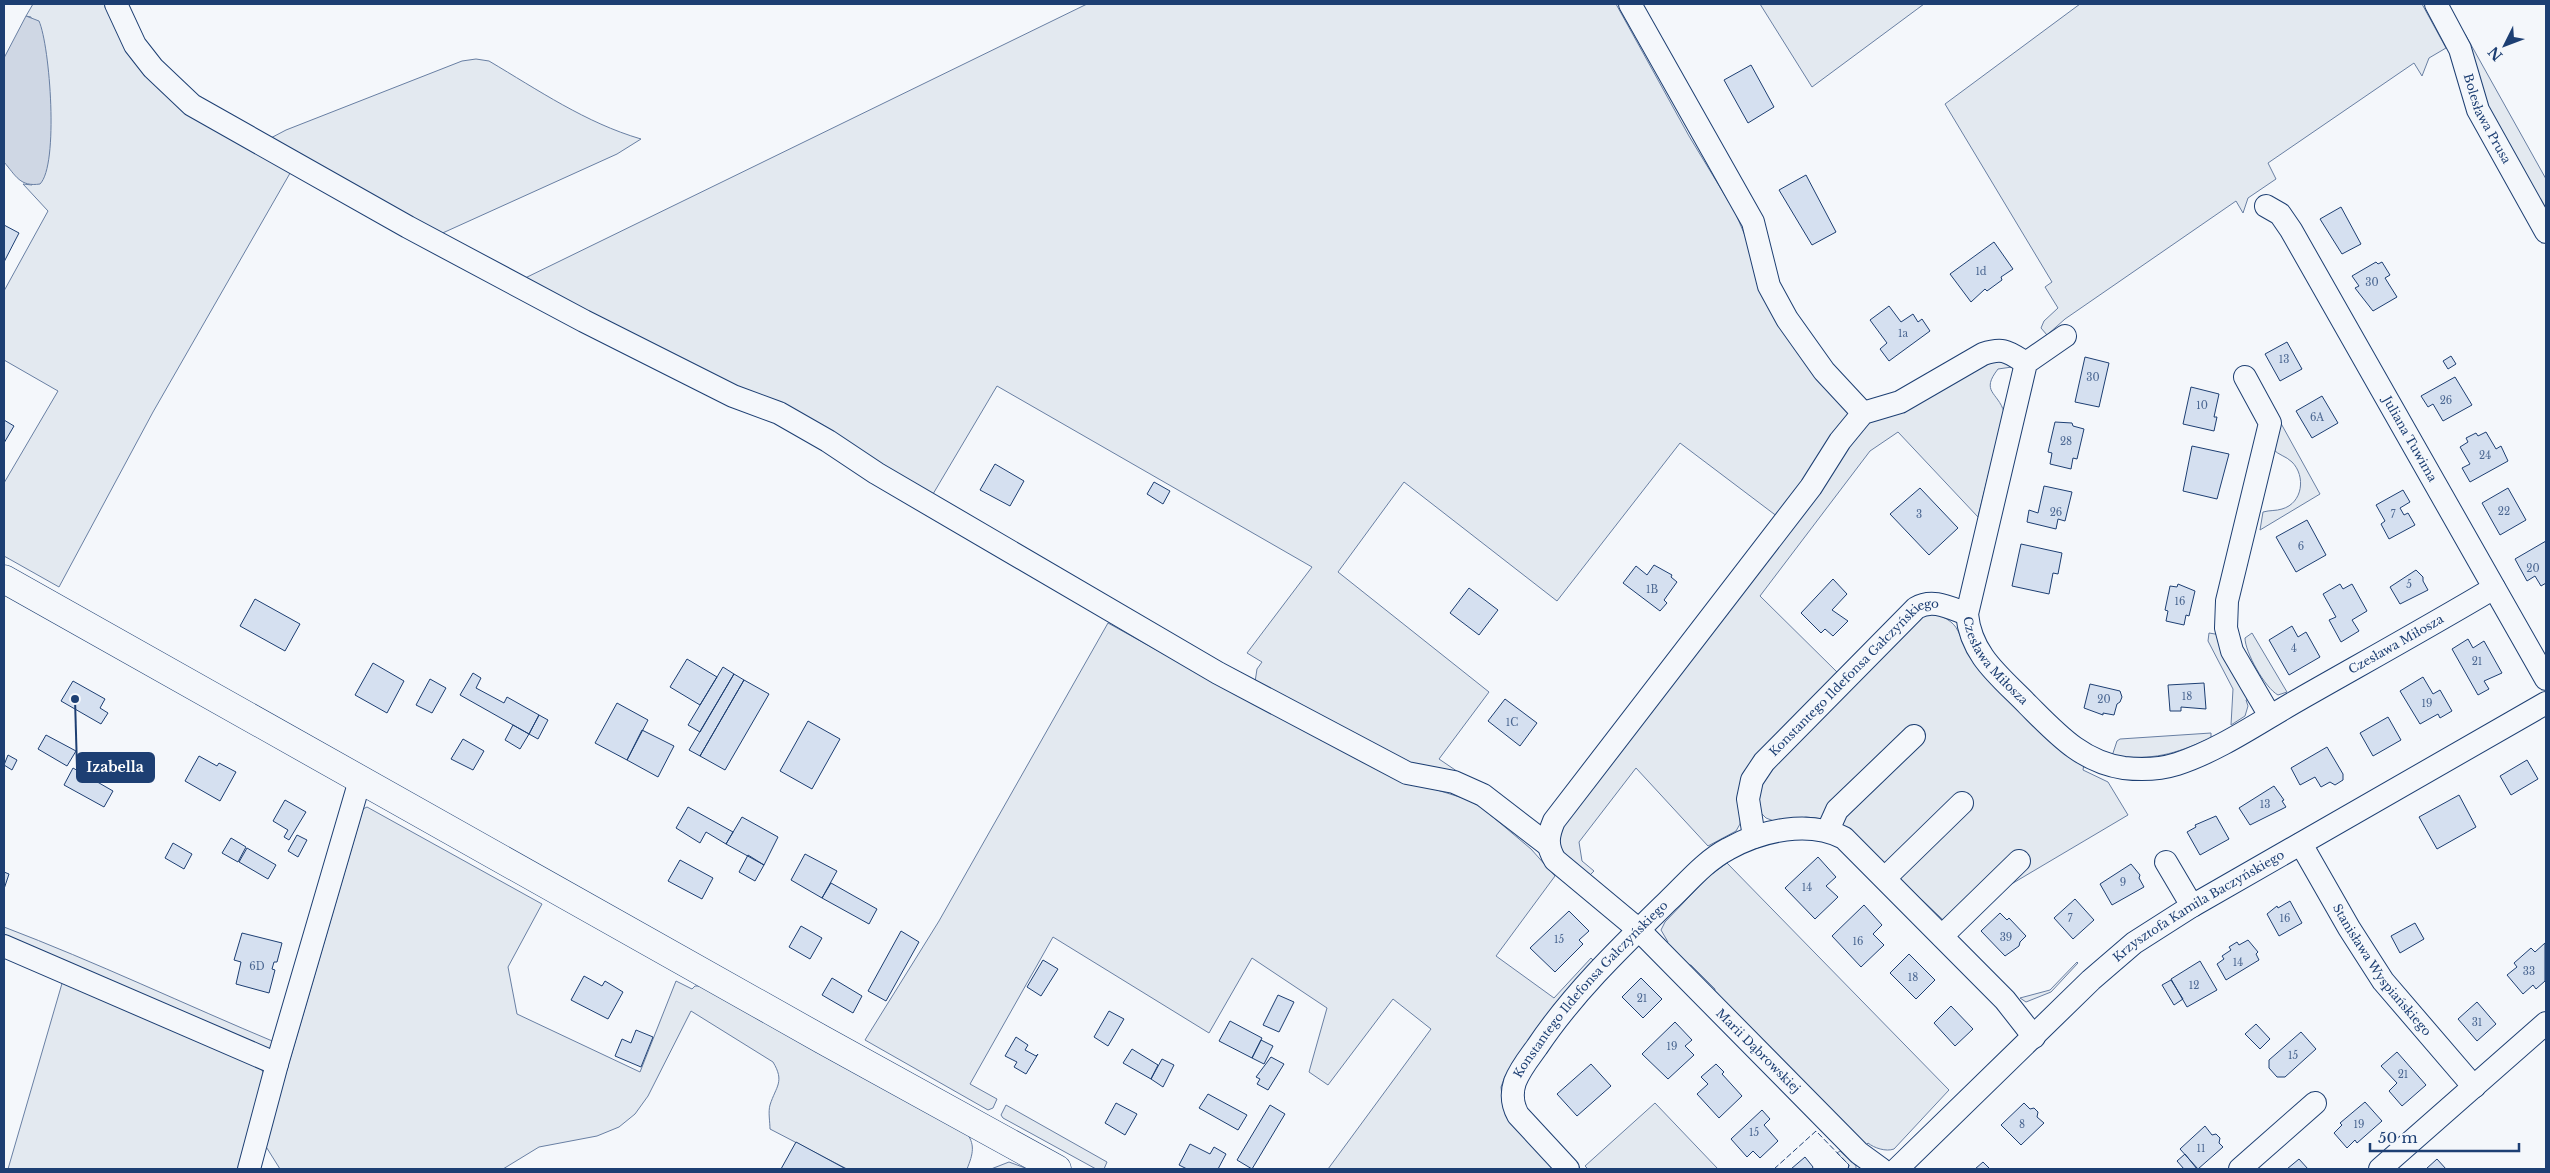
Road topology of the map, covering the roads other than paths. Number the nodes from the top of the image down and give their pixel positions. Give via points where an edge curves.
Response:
1 (116, 4) edge
2 (1630, 4) edge
3 (2436, 4) edge
4 (2266, 206) dead end
5 (2546, 232) edge
6 (2065, 336) dead end
7 (2026, 363) junction
8 (2245, 377) dead end
9 (1863, 413) junction
10 (4, 579) edge
11 (2494, 588) junction
12 (1967, 614) junction
13 (2546, 679) edge
14 (2546, 703) edge
15 (2270, 716) junction
16 (1914, 736) dead end
17 (360, 780) junction
18 (1962, 803) dead end
19 (1828, 830) junction
20 (1754, 838) junction
21 (2301, 844) junction
22 (1548, 845) junction
23 (2019, 861) dead end
24 (2166, 862) dead end
25 (1886, 878) junction
26 (2192, 906) junction
27 (1639, 930) junction
28 (1942, 936) junction
29 (4, 946) edge
30 (2546, 1023) edge
31 (2034, 1037) junction
32 (277, 1064) junction
33 (2474, 1087) junction
34 (2315, 1103) dead end
35 (249, 1169) edge
36 (1057, 1169) edge
37 (1568, 1169) edge
38 (1881, 1169) edge
39 (1897, 1169) edge
40 (2240, 1169) edge
41 (2380, 1169) edge

1 - 22 street, Marii Dąbrowskiej via 141,52 173,89 192,105 408,228 584,321 733,396 778,413 1218,673 1407,773 1454,782 1483,795
2 - 9 street via 1753,222 1769,286 1787,319 1824,371
3 - 5 street, Bolesława Prusa via 2460,49 2478,110
4 - 11 street, Juliana Tuwima via 2280,214 2291,230
6 - 7 street
7 - 9 street via 2005,350 1983,354 1900,402
7 - 12 street, Czesława Miłosza
8 - 15 street via 2270,423 2227,601 2226,628 2232,651
9 - 22 street via 1840,441 1811,487 1554,821
10 - 17 main road
11 - 13 street, Juliana Tuwima
11 - 15 street, Czesława Miłosza
12 - 15 street, Czesława Miłosza via 1969,633 1986,662 2067,744 2093,759 2125,768 2176,764
12 - 20 street, Konstantego Ildefonsa Gałczyńskiego via 1934,603 1924,603 1916,608 1781,743 1752,780 1748,798
14 - 21 street, Krzysztofa Kamila Baczyńskiego
16 - 19 street via 1837,810
17 - 32 street
17 - 36 main road
18 - 25 street
19 - 20 street, Konstantego Ildefonsa Gałczyńskiego via 1795,828
19 - 25 street, Konstantego Ildefonsa Gałczyńskiego via 1844,838
20 - 27 street, Konstantego Ildefonsa Gałczyńskiego via 1712,858
21 - 26 street, Krzysztofa Kamila Baczyńskiego
21 - 33 street, Stanisława Wyspiańskiego via 2383,981
22 - 27 street, Marii Dąbrowskiej via 1555,860
23 - 28 street
24 - 26 street
25 - 28 street, Konstantego Ildefonsa Gałczyńskiego
26 - 31 street, Krzysztofa Kamila Baczyńskiego via 2113,959
27 - 37 street, Konstantego Ildefonsa Gałczyńskiego via 1570,1003 1542,1038 1515,1082 1513,1104 1518,1115
27 - 38 street, Marii Dąbrowskiej via 1854,1147
28 - 31 street, Konstantego Ildefonsa Gałczyńskiego via 2005,1000
29 - 32 street
30 - 33 street
31 - 39 street, Krzysztofa Kamila Baczyńskiego
32 - 35 street
33 - 41 street
34 - 40 street

